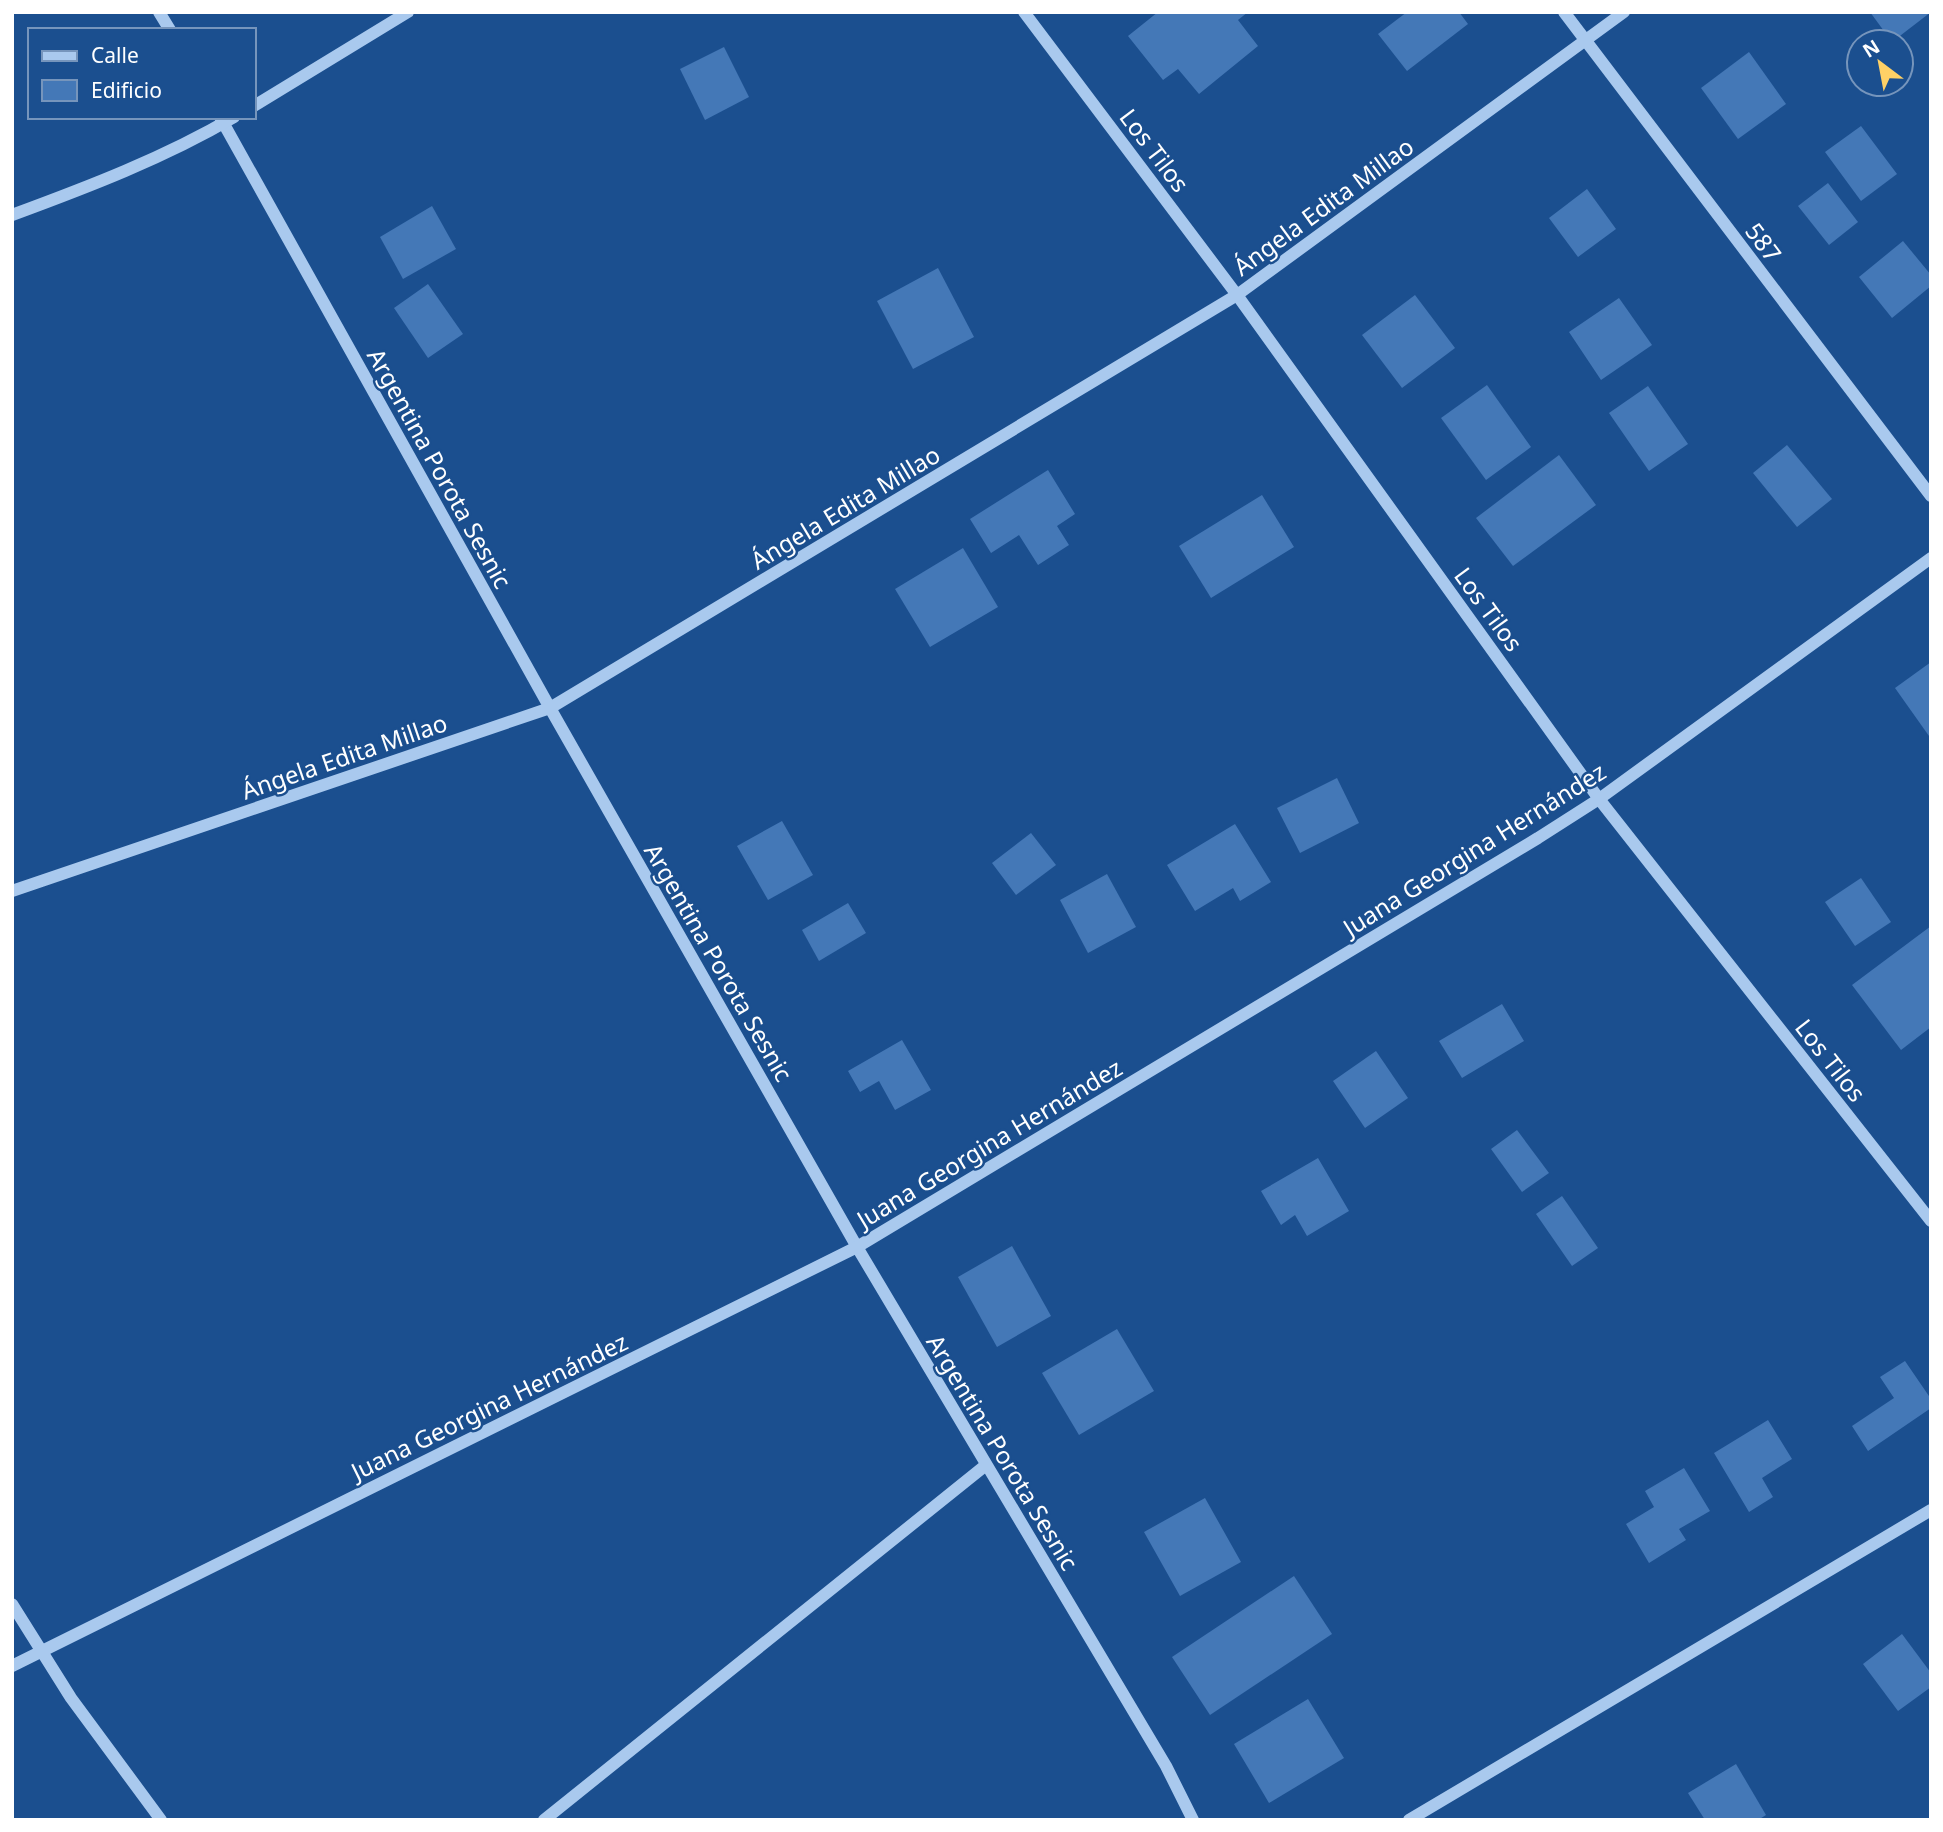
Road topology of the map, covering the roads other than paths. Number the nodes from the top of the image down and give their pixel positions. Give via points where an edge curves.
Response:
1 (159, 12) edge
2 (408, 12) edge
3 (1024, 12) edge
4 (1564, 12) edge
5 (1624, 12) edge
6 (169, 28) edge
7 (1585, 41) junction
8 (256, 105) edge
9 (226, 119) edge
10 (12, 215) edge
11 (1237, 295) junction
12 (1931, 496) edge
13 (1931, 558) edge
14 (550, 708) junction
15 (1599, 799) junction
16 (12, 891) edge
17 (1931, 1221) edge
18 (857, 1247) junction
19 (986, 1465) junction
20 (1931, 1510) edge
21 (12, 1604) edge
22 (42, 1652) junction
23 (12, 1667) edge
24 (160, 1820) edge
25 (544, 1820) edge
26 (1193, 1820) edge
27 (1409, 1820) edge

1 - 6 street
2 - 8 street
3 - 11 street, Los Tilos
4 - 7 street, 587
5 - 7 street, Ángela Edita Millao
7 - 11 street, Ángela Edita Millao
7 - 12 street, 587
9 - 10 street via 154,159
9 - 14 street, Argentina Porota Sesnic
11 - 14 street, Ángela Edita Millao
11 - 15 street, Los Tilos
13 - 15 street, Juana Georgina Hernández
14 - 16 street, Ángela Edita Millao
14 - 18 street, Argentina Porota Sesnic
15 - 17 street, Los Tilos
15 - 18 street, Juana Georgina Hernández
18 - 19 street, Argentina Porota Sesnic
18 - 22 street, Juana Georgina Hernández
19 - 25 street
19 - 26 street, Argentina Porota Sesnic via 1166,1766
20 - 27 street
21 - 22 street
22 - 23 street, Juana Georgina Hernández
22 - 24 street

